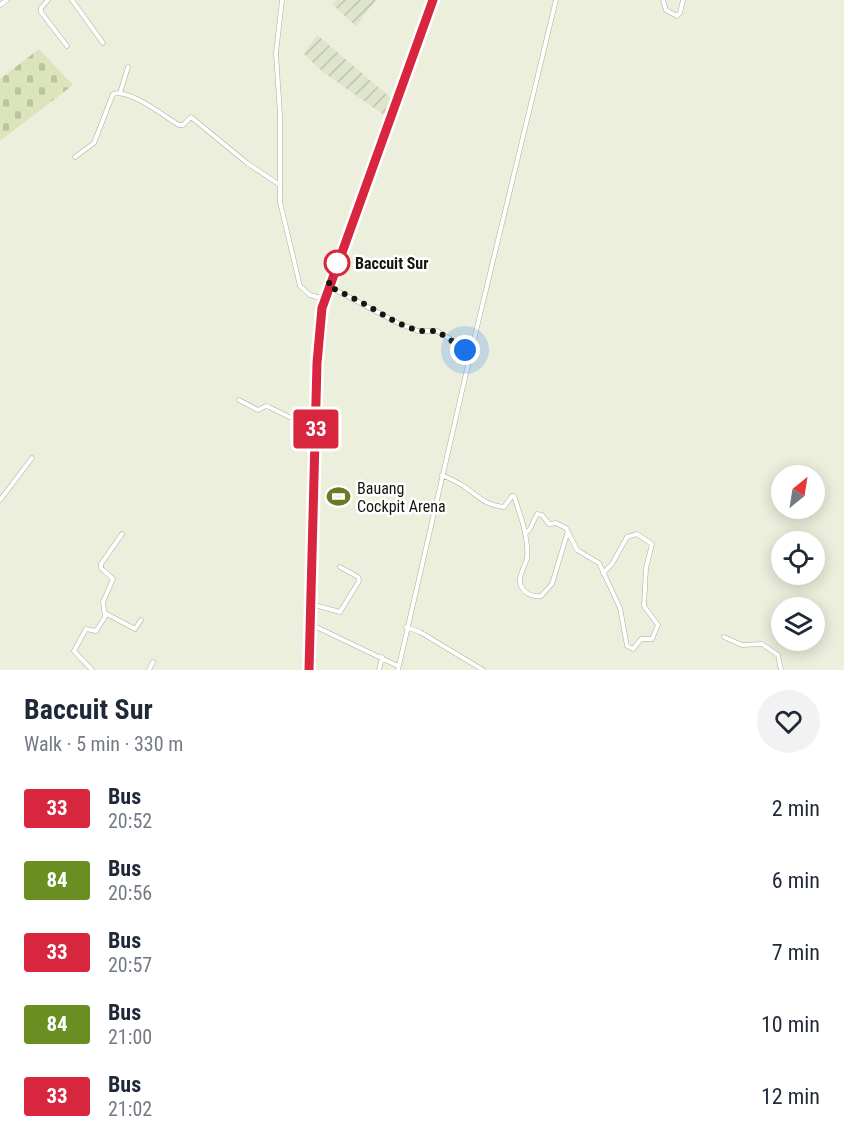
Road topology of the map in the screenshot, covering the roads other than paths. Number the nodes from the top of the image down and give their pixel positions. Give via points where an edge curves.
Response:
1 (7, 0) edge
2 (48, 0) edge
3 (72, 0) edge
4 (282, 0) edge
5 (433, 0) edge
6 (556, 0) edge
7 (663, 0) edge
8 (683, 0) edge
9 (0, 5) edge
10 (104, 43) dead end
11 (67, 46) dead end
12 (128, 67) dead end
13 (120, 93) junction
14 (75, 157) dead end
15 (280, 185) junction
16 (328, 286) junction
17 (324, 299) junction
18 (471, 352) junction
19 (239, 400) dead end
20 (316, 430) junction
21 (32, 458) dead end
22 (442, 476) junction
23 (0, 500) edge
24 (568, 531) junction
25 (122, 534) dead end
26 (525, 534) junction
27 (340, 567) dead end
28 (603, 573) junction
29 (310, 604) junction
30 (105, 613) junction
31 (141, 620) dead end
32 (309, 624) junction
33 (406, 627) junction
34 (724, 637) dead end
35 (382, 657) junction
36 (153, 662) dead end
37 (398, 668) edge
38 (92, 670) edge
39 (149, 670) edge
40 (309, 670) edge
41 (378, 670) edge
42 (483, 670) edge
43 (781, 670) edge

1 - 9 street
2 - 11 street via 40,12
3 - 10 street
4 - 15 street via 276,53
5 - 16 highway
6 - 18 street
7 - 8 street via 666,10 677,16
12 - 13 street
13 - 14 street via 113,94 94,143
13 - 15 street via 158,110 179,125 191,117
15 - 17 street via 280,202 300,286
16 - 17 highway
16 - 18 street via 398,323 418,331 437,331
17 - 20 highway via 318,347
18 - 22 street
19 - 20 street via 258,410 269,407
20 - 29 highway
21 - 23 street
22 - 26 street via 459,482 492,505 504,507 513,496
22 - 33 street
24 - 26 street via 537,514
24 - 26 street via 552,584 537,597 525,591 520,582 527,555
24 - 28 street via 577,550 596,560
25 - 30 street via 101,564 113,579 103,602
27 - 29 street via 359,581 340,612
28 - 28 street via 627,537 638,534 652,544 643,595 644,606 658,625 652,639 641,639 633,649 627,646 620,608
29 - 32 highway
30 - 31 street via 135,629
30 - 38 street via 96,631 86,629 74,651
32 - 35 street
32 - 40 highway
33 - 37 street
33 - 42 street
34 - 43 street via 742,645 762,645 778,655
35 - 37 street
35 - 41 street
36 - 39 street

